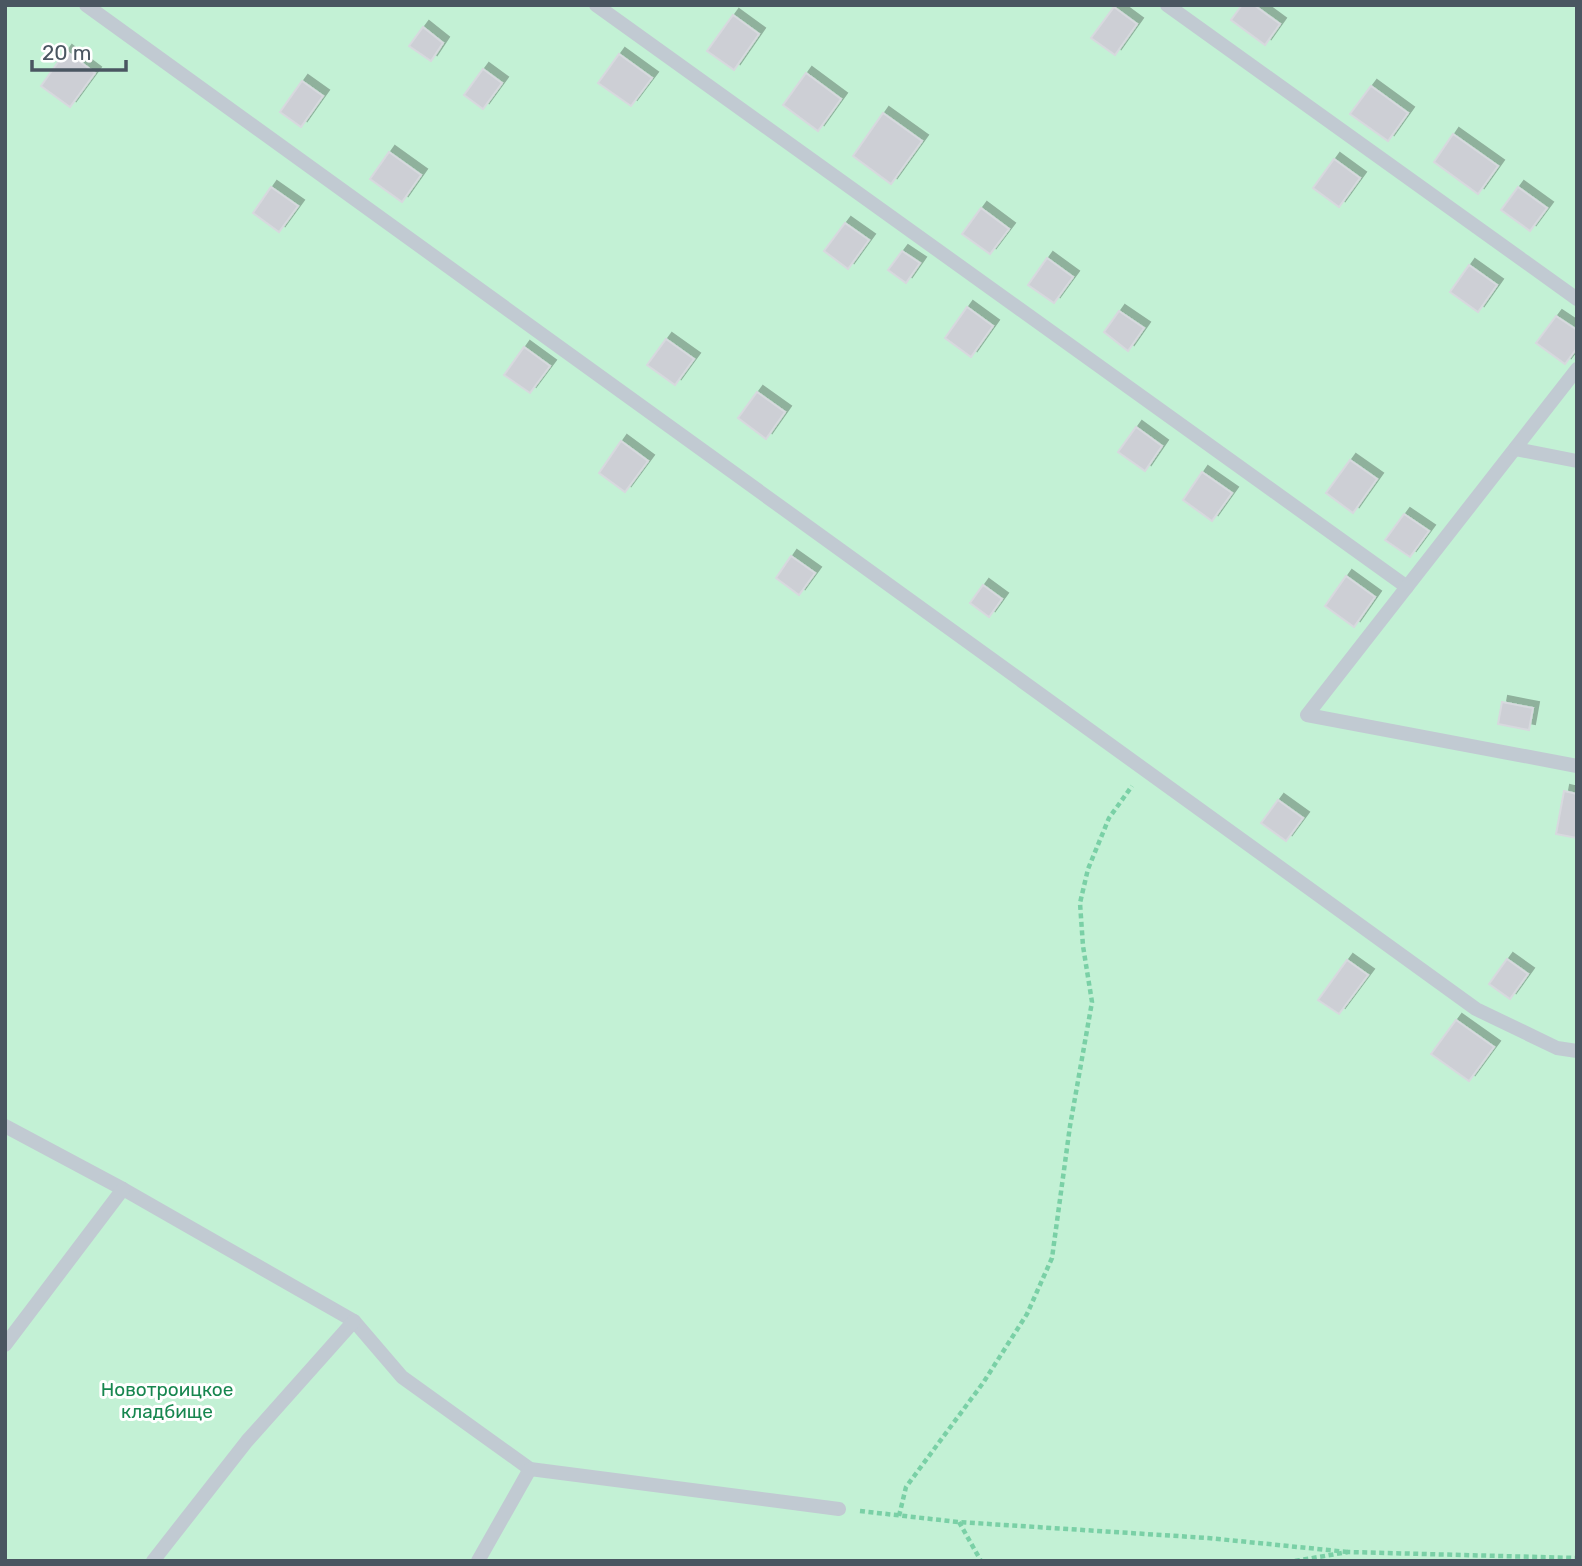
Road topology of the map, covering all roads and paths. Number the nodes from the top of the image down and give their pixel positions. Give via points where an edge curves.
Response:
1 (86, 5) edge
2 (596, 5) edge
3 (1167, 5) edge
4 (1577, 299) edge
5 (1577, 369) edge
6 (1515, 449) junction
7 (1577, 461) edge
8 (1407, 587) junction
9 (1577, 766) edge
10 (1145, 768) junction
11 (1577, 1051) edge
12 (5, 1126) edge
13 (123, 1189) junction
14 (354, 1321) junction
15 (5, 1345) edge
16 (530, 1468) junction
17 (839, 1508) joint
18 (899, 1516) junction
19 (958, 1522) junction
20 (1348, 1552) junction
21 (1577, 1558) edge
22 (153, 1561) edge
23 (478, 1561) edge
24 (981, 1561) edge
25 (1295, 1561) edge

1 - 10 lane
2 - 8 lane
3 - 4 lane
5 - 6 lane
6 - 7 lane
6 - 8 lane
8 - 9 lane via 1307,715
10 - 11 lane via 1476,1009 1557,1048
10 - 18 path via 1109,818 1080,903 1092,1002 1052,1258 1027,1314 991,1372 906,1487
12 - 13 lane
13 - 14 lane
13 - 15 lane
14 - 16 lane via 402,1377
14 - 22 lane via 247,1441
16 - 17 lane
16 - 23 lane
17 - 18 path
18 - 19 path
19 - 20 path
19 - 24 path
20 - 21 path
20 - 25 path

